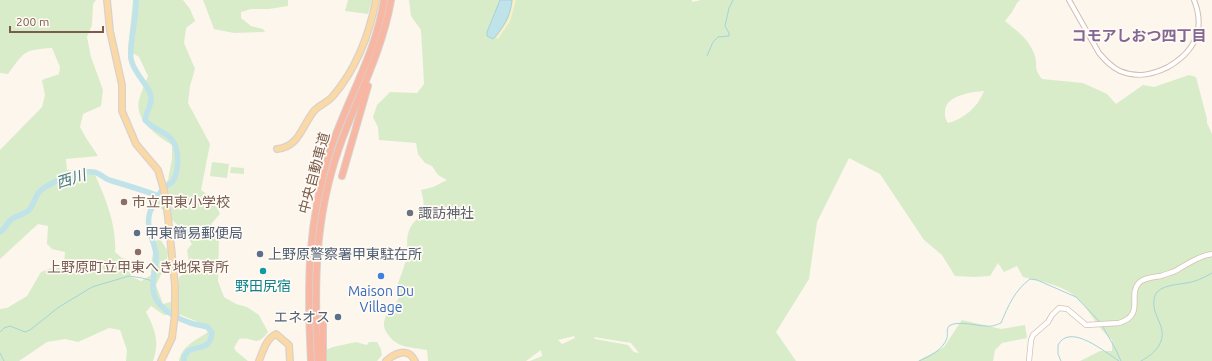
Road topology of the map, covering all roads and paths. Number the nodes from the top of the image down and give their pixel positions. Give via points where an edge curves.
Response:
1 (107, 0) edge
2 (376, 0) edge
3 (384, 0) edge
4 (391, 0) edge
5 (1068, 0) edge
6 (1194, 0) edge
7 (381, 42) junction
8 (277, 149) dead end
9 (342, 176) dead end
10 (1212, 254) edge
11 (323, 315) dead end
12 (392, 359) edge
13 (161, 361) edge
14 (259, 361) edge
15 (290, 361) edge
16 (311, 361) edge
17 (318, 361) edge
18 (323, 361) edge
19 (386, 361) edge
20 (416, 361) edge
21 (1029, 361) edge

1 - 13 main road via 110,31 122,85 124,115 136,144 156,166 166,200 176,302 170,343
2 - 8 main road via 362,49 342,85 314,112 296,140
3 - 16 highway, 中央自動車道 via 370,52 332,147 316,205 309,268
4 - 7 highway, 中央自動車道
5 - 6 street via 1104,60 1128,73 1146,75 1165,68 1189,52 1199,24
7 - 9 highway
7 - 17 highway, 中央自動車道 via 339,149 323,206 316,268
10 - 21 main road via 1174,272 1138,284 1134,309 1124,322 1086,325 1067,309 1059,308 1033,335
11 - 18 highway
12 - 19 main road
12 - 20 main road via 397,353 405,353
14 - 15 main road via 266,344 276,334 289,345

